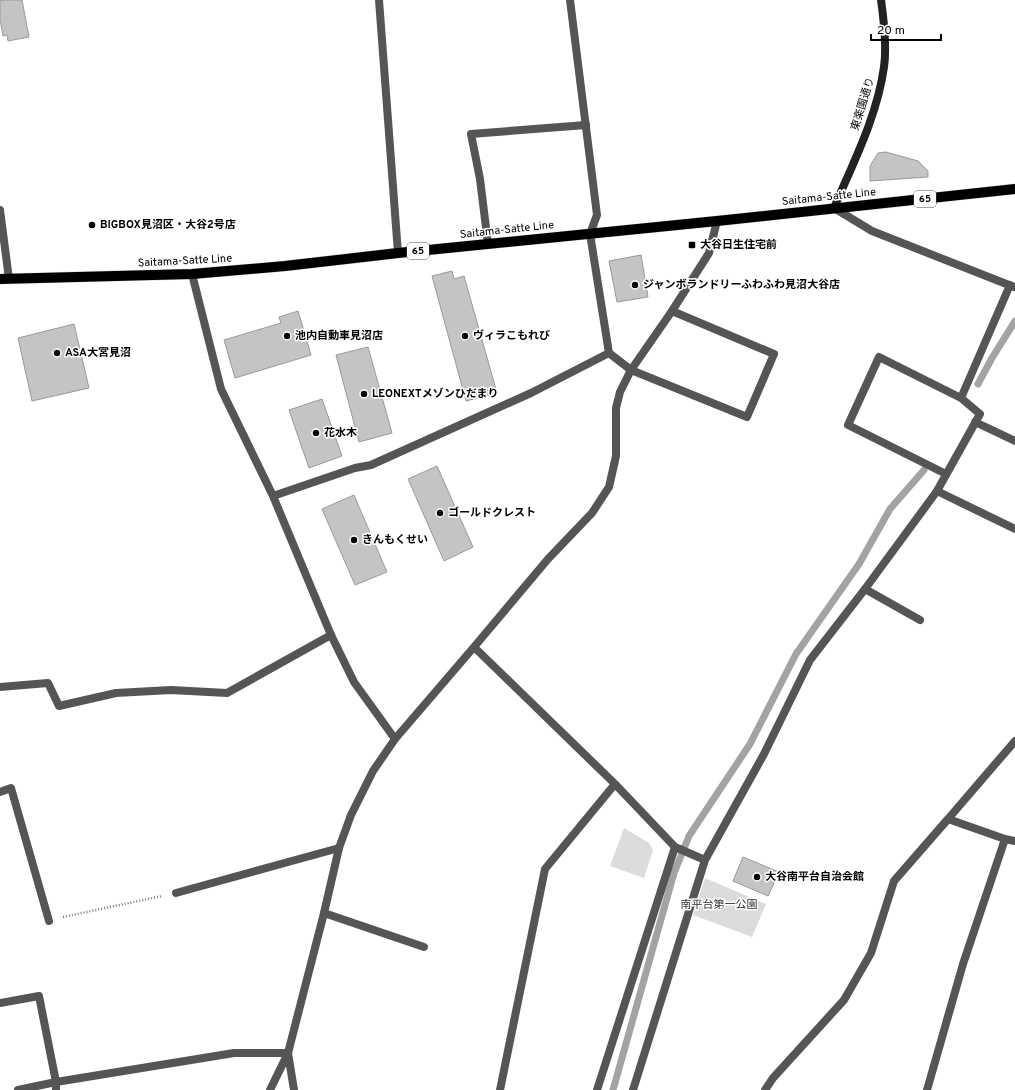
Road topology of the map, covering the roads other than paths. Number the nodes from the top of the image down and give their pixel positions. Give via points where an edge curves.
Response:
1 (379, 0) edge
2 (570, 0) edge
3 (881, 0) edge
4 (586, 126) junction
5 (1015, 189) edge
6 (834, 208) junction
7 (0, 210) edge
8 (717, 221) junction
9 (590, 234) junction
10 (488, 244) junction
11 (398, 254) junction
12 (192, 274) junction
13 (4, 279) edge
14 (1012, 286) edge
15 (672, 311) junction
16 (609, 353) junction
17 (631, 370) junction
18 (961, 398) junction
19 (975, 422) junction
20 (1015, 441) edge
21 (946, 474) junction
22 (937, 491) junction
23 (273, 496) junction
24 (1015, 528) edge
25 (865, 589) junction
26 (920, 620) dead end
27 (331, 635) junction
28 (474, 647) junction
29 (0, 687) edge
30 (395, 739) junction
31 (1015, 741) edge
32 (616, 784) junction
33 (0, 792) edge
34 (948, 819) junction
35 (1005, 839) junction
36 (1015, 841) edge
37 (676, 847) junction
38 (339, 848) junction
39 (706, 860) junction
40 (176, 893) road end
41 (324, 913) junction
42 (49, 921) road end
43 (424, 947) dead end
44 (0, 1003) edge
45 (288, 1053) junction
46 (56, 1086) edge
47 (18, 1090) edge
48 (270, 1090) edge
49 (294, 1090) edge
50 (500, 1090) edge
51 (597, 1090) edge
52 (633, 1090) edge
53 (765, 1090) edge
54 (927, 1090) edge

1 - 11 street
2 - 4 street
3 - 6 street, 東楽園通り via 885,30 884,66 879,96
4 - 9 street via 597,215
4 - 10 street via 471,134 480,179
5 - 6 main road, Saitama-Satte Line / 65
6 - 8 main road, Saitama-Satte Line / 65
6 - 14 street via 872,231
7 - 13 street
8 - 9 main road, Saitama-Satte Line / 65
8 - 15 street via 709,253
9 - 10 main road, Saitama-Satte Line / 65
9 - 16 street
10 - 11 main road, Saitama-Satte Line / 65
11 - 12 main road, Saitama-Satte Line / 65
12 - 13 main road, Saitama-Satte Line / 65
12 - 23 street via 221,389
14 - 18 street
15 - 17 street
15 - 17 street via 774,354 746,417
16 - 17 street
16 - 23 street via 530,393 371,465
17 - 28 street via 620,392 616,408 616,456 609,487 592,513 548,559
18 - 19 street via 980,414
18 - 21 street via 879,357 848,425
19 - 20 street
19 - 21 street
21 - 22 street
22 - 24 street
22 - 25 street
23 - 27 street
25 - 26 street
25 - 39 street via 810,660 764,754
27 - 29 street via 227,693 171,690 116,692 59,706 48,683
27 - 30 street via 354,682
28 - 30 street
28 - 32 street
30 - 38 street via 373,771 350,815
31 - 34 street
32 - 37 street
32 - 50 street via 545,870
33 - 42 street via 11,788
34 - 35 street
34 - 53 street via 894,881 871,953 844,1000
35 - 36 street
35 - 54 street via 963,964
37 - 39 street
37 - 51 street
38 - 40 street
38 - 41 street
39 - 52 street
41 - 43 street
41 - 45 street
44 - 46 street via 39,996
45 - 46 street via 234,1053
45 - 48 street
45 - 49 street
46 - 47 street

